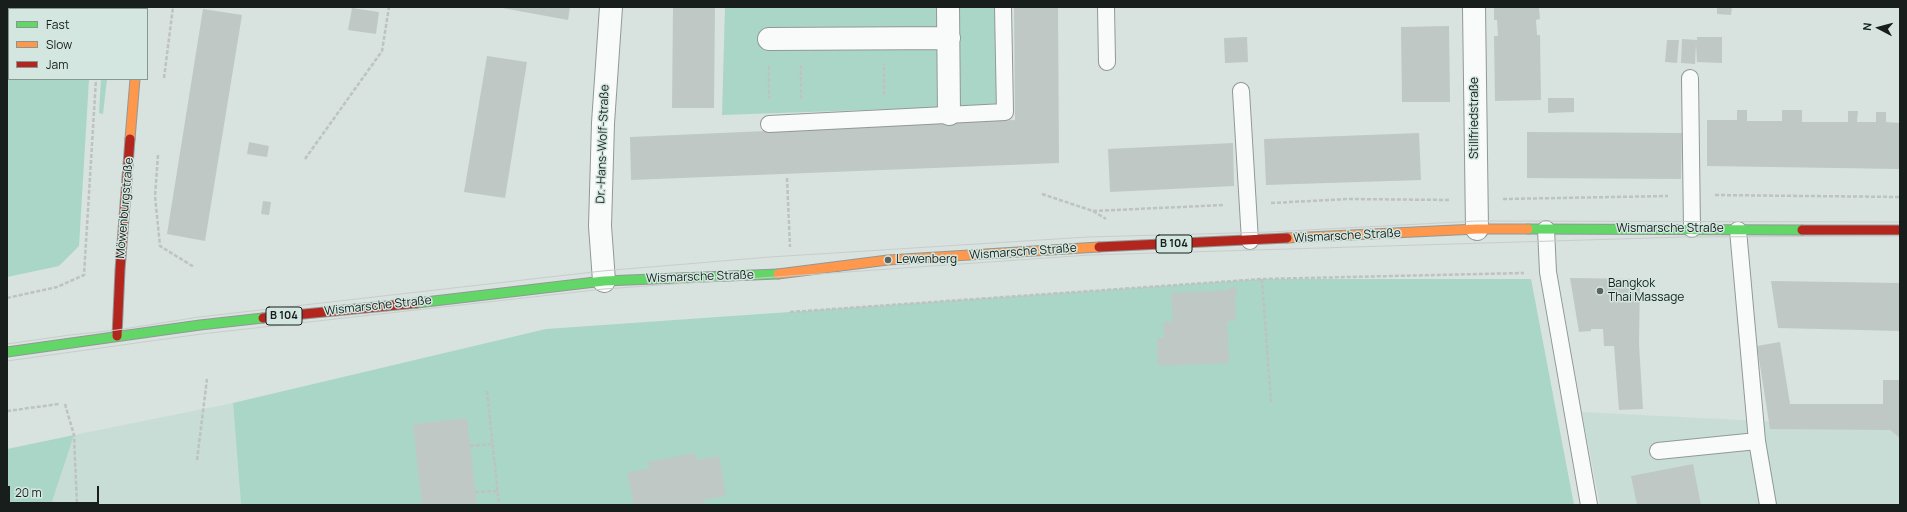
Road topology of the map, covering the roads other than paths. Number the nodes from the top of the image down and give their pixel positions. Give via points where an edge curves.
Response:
1 (611, 7) edge
2 (948, 7) edge
3 (1003, 7) edge
4 (1106, 7) edge
5 (1474, 7) edge
6 (949, 38) junction
7 (769, 39) dead end
8 (1106, 62) dead end
9 (1690, 78) dead end
10 (135, 80) edge
11 (1242, 91) dead end
12 (949, 114) junction
13 (769, 124) dead end
14 (1477, 229) junction
15 (1546, 229) junction
16 (1692, 229) junction
17 (1738, 230) junction
18 (1900, 230) edge
19 (1250, 241) junction
20 (604, 281) junction
21 (117, 336) junction
22 (7, 352) edge
23 (1757, 441) junction
24 (1658, 451) dead end
25 (1589, 505) edge
26 (1768, 505) edge

1 - 20 street, Dr.-Hans-Wolf-Straße via 603,123 600,226
2 - 6 street
3 - 12 lane via 1005,112
4 - 8 lane
5 - 14 street, Stillfriedstraße
6 - 7 street
6 - 12 street
9 - 16 lane
10 - 21 main road, Möwenburgstraße
11 - 19 lane
12 - 13 lane
14 - 15 main road, Wismarsche Straße / B 104
14 - 19 main road, Wismarsche Straße / B 104
15 - 16 main road, Wismarsche Straße / B 104
15 - 25 lane via 1548,272
16 - 17 main road, Wismarsche Straße / B 104
17 - 18 main road, Wismarsche Straße / B 104
17 - 23 lane
19 - 20 main road, Wismarsche Straße / B 104 via 1134,245 888,260 791,274
20 - 21 main road, Wismarsche Straße / B 104
21 - 22 main road, Wismarsche Straße / B 104
23 - 24 lane
23 - 26 lane

